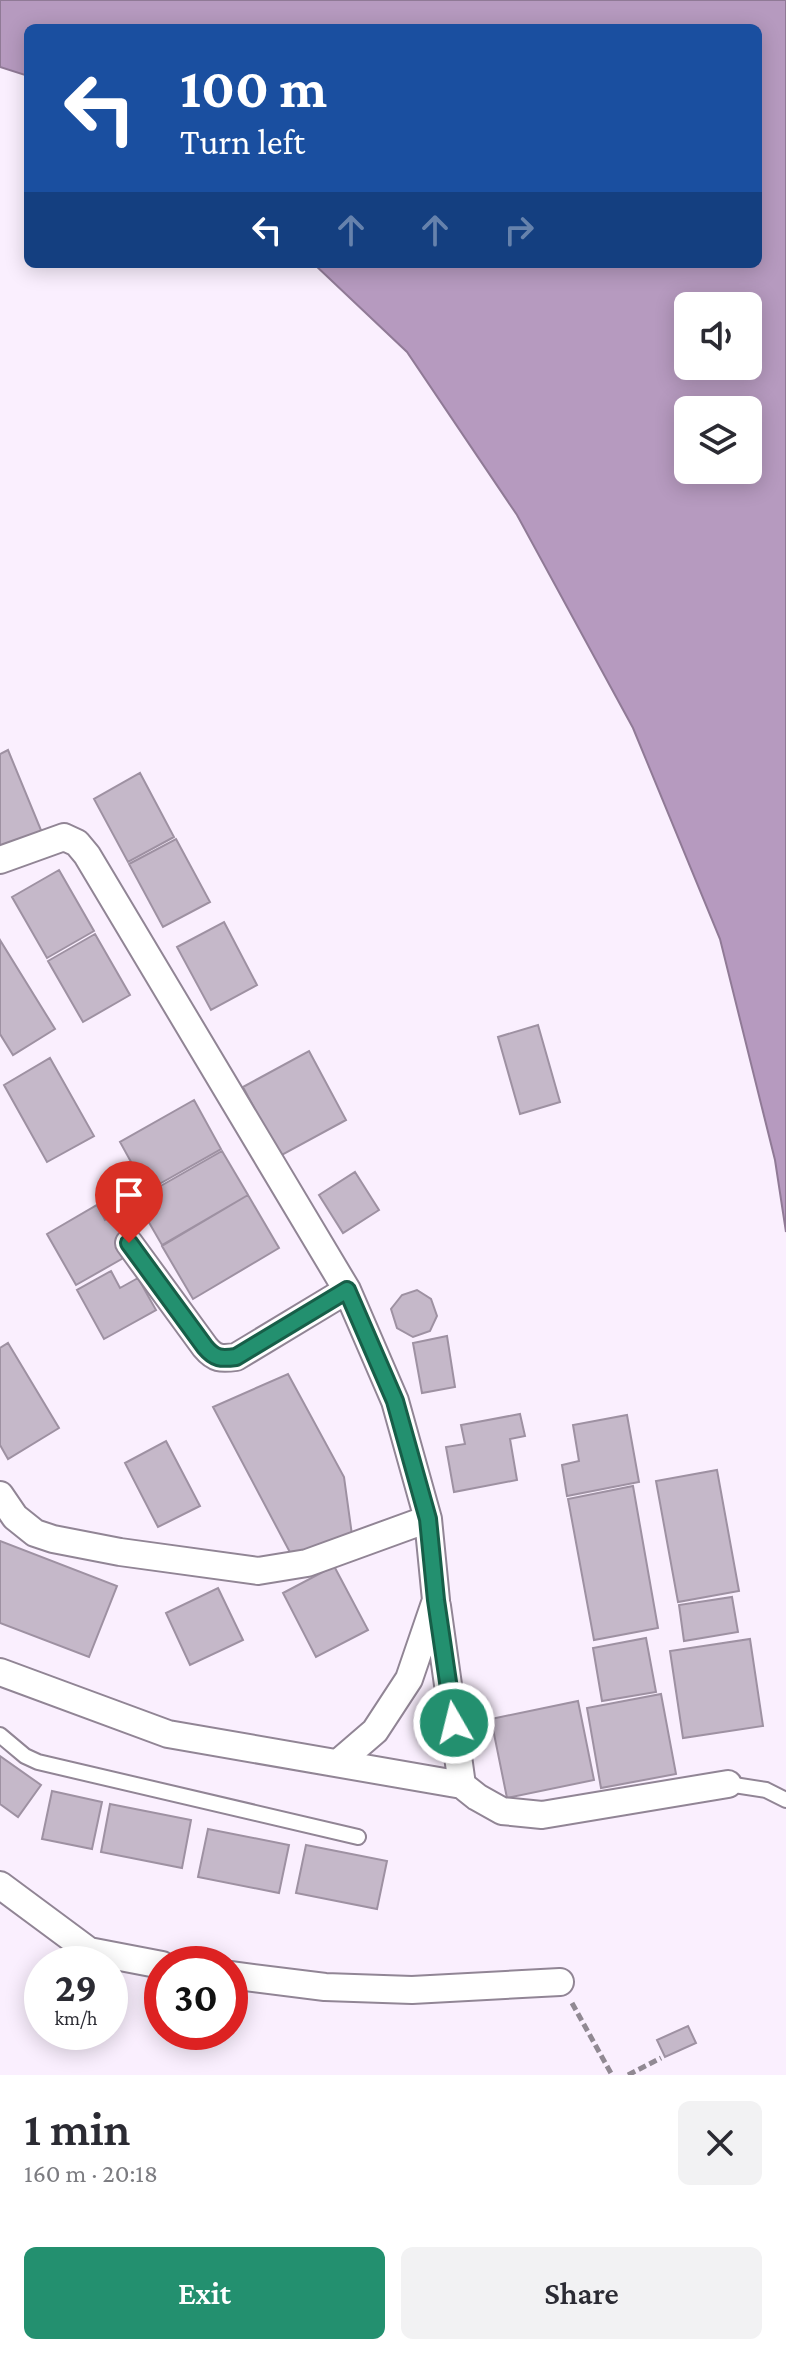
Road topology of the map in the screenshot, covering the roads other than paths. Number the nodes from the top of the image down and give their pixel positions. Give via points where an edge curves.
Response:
1 (0, 860) edge
2 (129, 1243) dead end
3 (347, 1290) junction
4 (0, 1495) edge
5 (428, 1519) junction
6 (436, 1600) junction
7 (0, 1672) edge
8 (0, 1735) edge
9 (339, 1762) junction
10 (728, 1784) joint
11 (462, 1785) junction
12 (786, 1800) edge
13 (358, 1837) dead end
14 (0, 1885) edge
15 (144, 1962) edge
16 (248, 1977) edge
17 (560, 1982) road end

1 - 3 street via 64,837 87,855
2 - 3 street via 205,1347 221,1359 236,1357
3 - 5 street via 395,1401
4 - 5 street via 15,1517 53,1539 258,1571 307,1563
5 - 6 street
6 - 9 street via 409,1679 375,1731
6 - 11 street
7 - 9 street via 168,1734
8 - 13 lane via 38,1762
9 - 11 street
10 - 11 street via 542,1815 502,1811
10 - 12 lane via 766,1790
14 - 15 street via 89,1951
16 - 17 street via 412,1990

